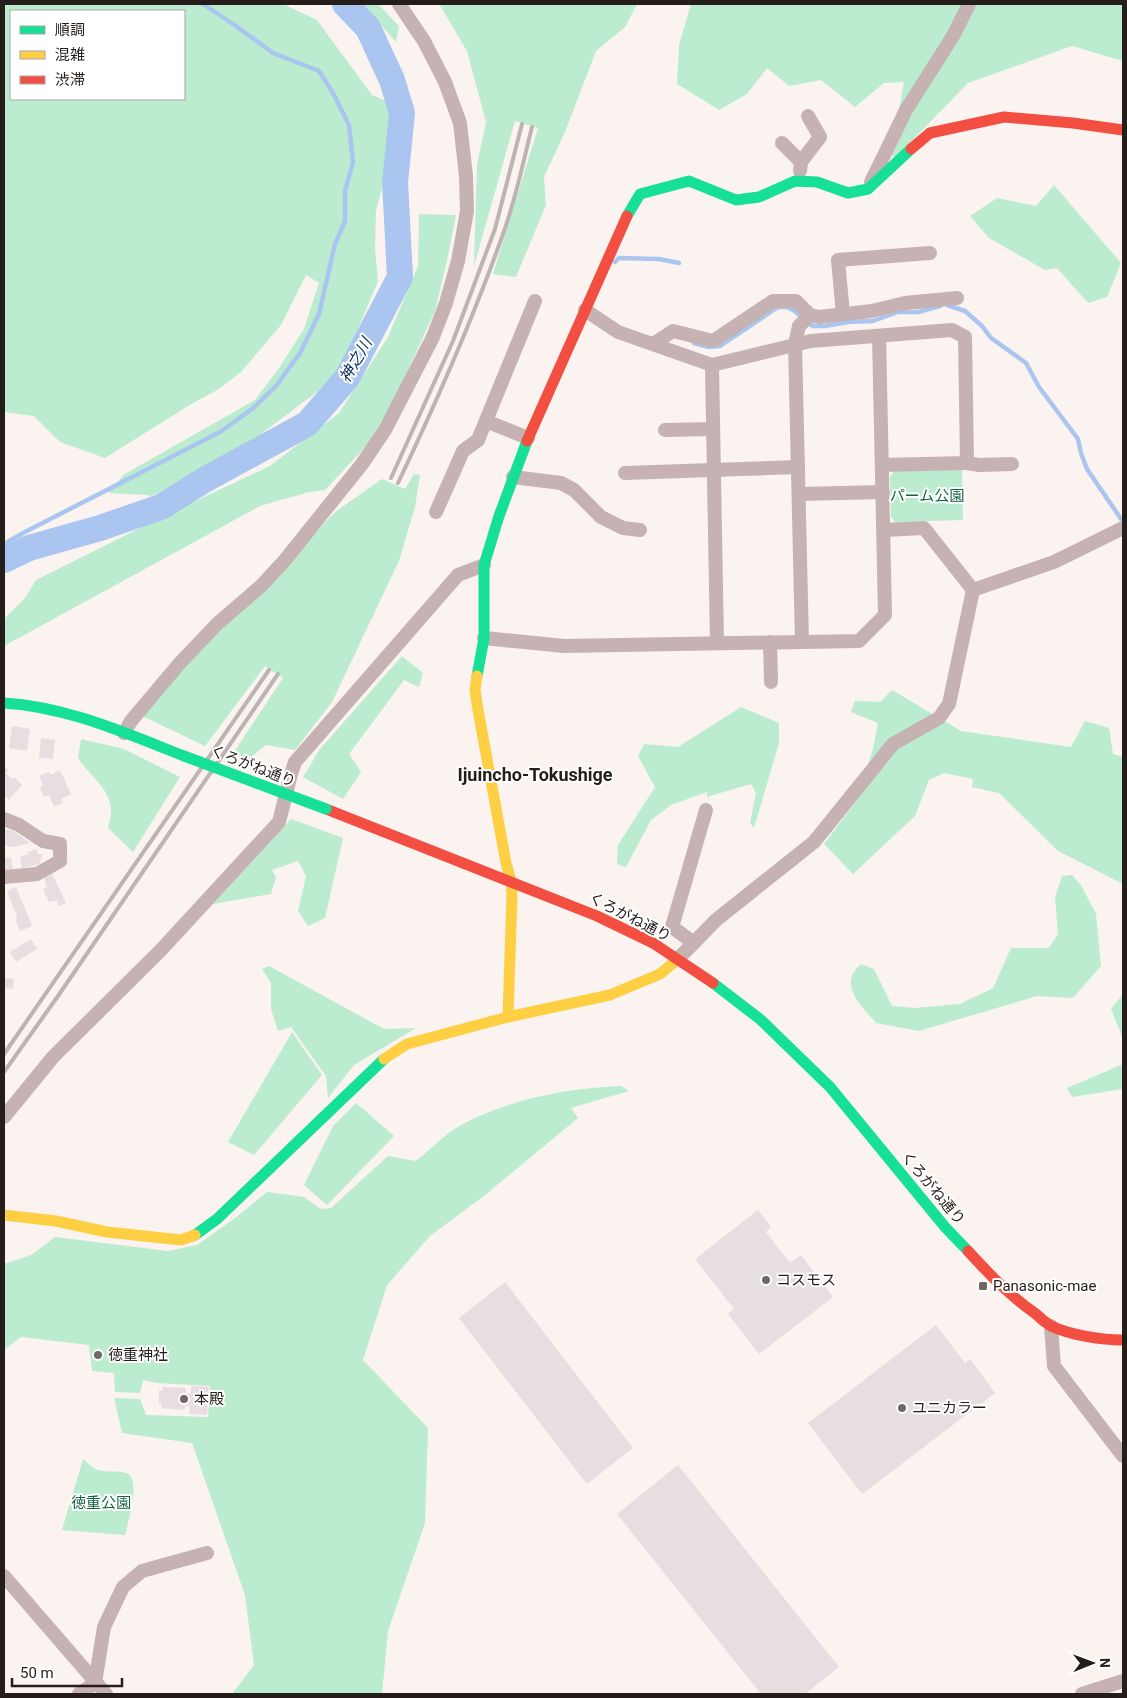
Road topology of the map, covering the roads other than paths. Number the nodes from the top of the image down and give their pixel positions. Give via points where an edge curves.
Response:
1 (399, 4) edge
2 (969, 4) edge
3 (808, 116) dead end
4 (1123, 130) edge
5 (782, 143) dead end
6 (801, 162) junction
7 (799, 181) junction
8 (868, 189) junction
9 (930, 253) dead end
10 (957, 298) dead end
11 (534, 301) dead end
12 (585, 310) junction
13 (843, 314) junction
14 (805, 320) junction
15 (880, 336) junction
16 (653, 344) junction
17 (795, 344) junction
18 (712, 365) junction
19 (486, 421) junction
20 (713, 429) junction
21 (665, 430) dead end
22 (528, 438) junction
23 (966, 463) junction
24 (1012, 464) dead end
25 (882, 465) junction
26 (798, 467) junction
27 (714, 470) junction
28 (625, 473) dead end
29 (513, 478) junction
30 (883, 492) junction
31 (799, 494) junction
32 (436, 512) dead end
33 (1123, 528) edge
34 (640, 530) dead end
35 (884, 530) junction
36 (484, 565) junction
37 (973, 590) junction
38 (484, 638) junction
39 (770, 642) junction
40 (802, 642) junction
41 (717, 643) junction
42 (771, 682) dead end
43 (4, 703) edge
44 (124, 733) junction
45 (706, 810) dead end
46 (4, 820) edge
47 (4, 877) edge
48 (511, 881) junction
49 (694, 943) junction
50 (678, 960) junction
51 (508, 1017) junction
52 (4, 1117) edge
53 (4, 1216) edge
54 (1051, 1326) junction
55 (1123, 1340) edge
56 (1123, 1456) edge
57 (207, 1553) dead end
58 (4, 1576) edge
59 (1123, 1681) edge
60 (95, 1683) junction
61 (79, 1694) edge
62 (106, 1694) edge
63 (1082, 1694) edge

1 - 44 street via 445,82 460,123 467,210 446,303 433,337 389,422 362,464 285,560 262,585 216,624
2 - 8 street via 906,110
3 - 6 street via 820,137
4 - 8 street via 1004,116 930,133
5 - 6 street
6 - 7 street
7 - 8 street via 816,182 848,193
7 - 12 street via 759,197 736,200 689,182 670,184 640,194 628,213
9 - 13 street via 838,260
10 - 13 street
11 - 19 street
12 - 16 street via 618,332
12 - 22 street
13 - 14 street
14 - 16 street via 796,301 773,301 713,341 673,331
14 - 17 street
15 - 17 street
15 - 23 street via 952,330 964,336
15 - 25 street
16 - 18 street
17 - 18 street
17 - 26 street
18 - 20 street
19 - 22 street
19 - 32 street via 478,440 463,451
20 - 21 street
20 - 27 street
22 - 29 street
23 - 24 street
23 - 25 street
25 - 30 street
26 - 27 street
26 - 31 street
27 - 28 street
27 - 41 street
29 - 34 street via 561,483 574,490 600,517 623,528
29 - 36 street
30 - 31 street
30 - 35 street
31 - 40 street
33 - 37 street via 1054,562
35 - 37 street via 924,528
35 - 40 street via 885,615 859,641
36 - 38 street
36 - 52 street via 458,575 296,762 290,774 279,822 160,951 52,1058
37 - 49 street via 949,704 939,718 893,744 814,842 716,920
38 - 41 street via 564,646
38 - 48 street via 475,690
39 - 40 street
39 - 41 street
39 - 42 street
43 - 44 street, くろがね通り via 58,710
44 - 48 street, くろがね通り, bridge
45 - 49 street via 672,927
46 - 47 street via 43,841 60,844 60,861 37,874
48 - 50 street, くろがね通り via 628,930
48 - 51 street
49 - 50 street
50 - 51 street via 660,974 610,994
50 - 54 street, くろがね通り via 742,1004 796,1053 830,1087 945,1227 997,1282
51 - 53 street via 407,1044 381,1061 198,1234 181,1240 151,1238 56,1221
54 - 55 street, くろがね通り via 1106,1340
54 - 56 street via 1054,1366
57 - 60 street via 142,1570 123,1587 104,1627
58 - 60 street
59 - 63 street
60 - 61 street
60 - 62 street

